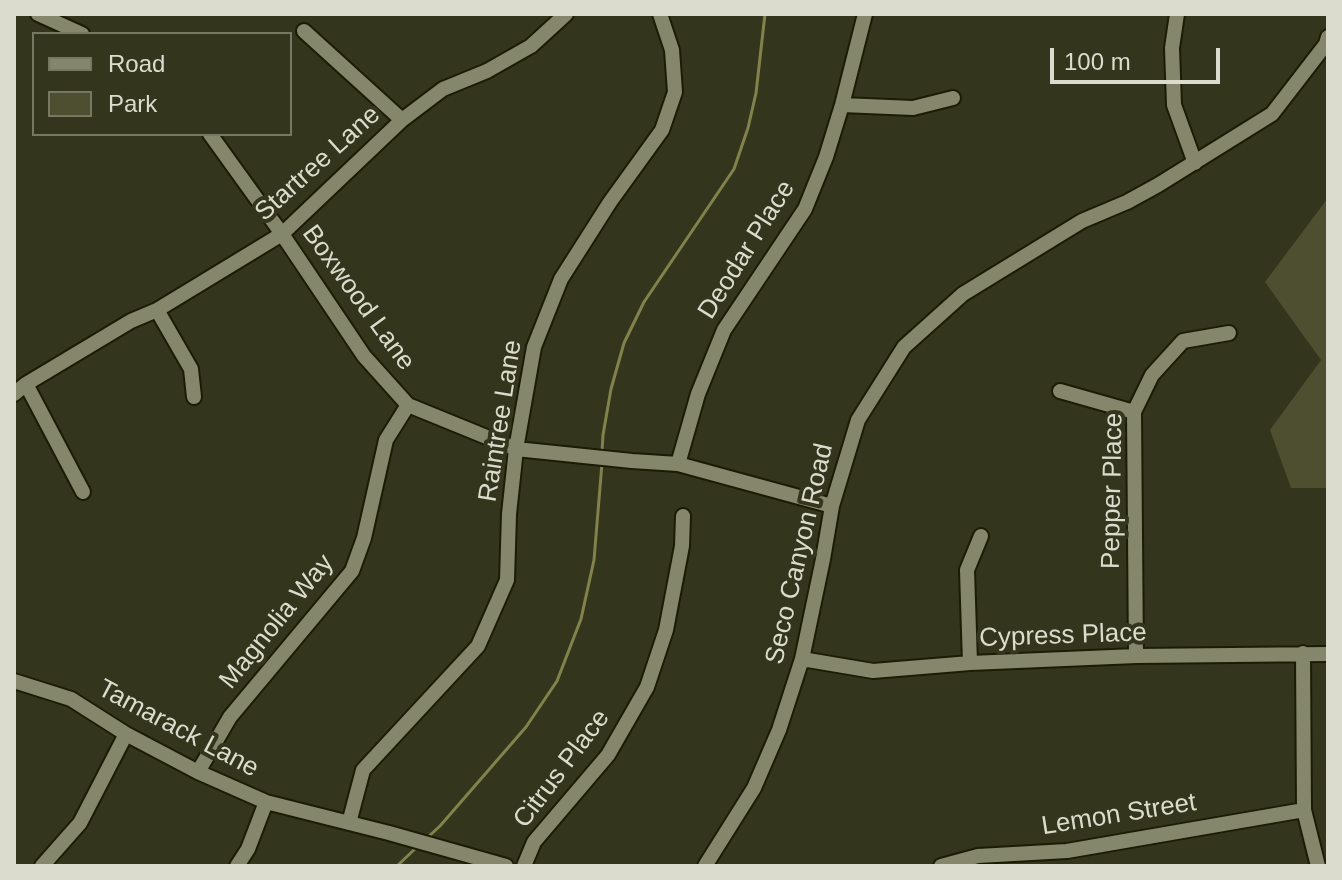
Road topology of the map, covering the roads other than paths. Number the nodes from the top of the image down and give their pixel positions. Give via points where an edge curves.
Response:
1 (38, 14) edge
2 (566, 14) edge
3 (660, 14) edge
4 (865, 14) edge
5 (1177, 14) edge
6 (304, 31) dead end
7 (78, 32) edge
8 (1328, 37) edge
9 (953, 98) dead end
10 (842, 105) junction
11 (402, 120) junction
12 (211, 136) edge
13 (1195, 163) junction
14 (282, 234) junction
15 (157, 310) junction
16 (1229, 333) dead end
17 (26, 384) junction
18 (1060, 391) dead end
19 (14, 394) edge
20 (194, 397) dead end
21 (408, 405) junction
22 (1134, 412) junction
23 (516, 449) junction
24 (678, 464) junction
25 (83, 492) dead end
26 (832, 506) junction
27 (683, 516) dead end
28 (981, 536) dead end
29 (1303, 653) junction
30 (1328, 654) edge
31 (1136, 656) junction
32 (802, 659) junction
33 (970, 663) junction
34 (14, 681) edge
35 (126, 734) junction
36 (198, 772) junction
37 (266, 802) junction
38 (1304, 810) junction
39 (349, 823) junction
40 (42, 866) edge
41 (237, 866) edge
42 (506, 866) edge
43 (524, 866) edge
44 (705, 866) edge
45 (941, 866) edge
46 (1318, 866) edge

1 - 7 street
2 - 11 street, Startree Lane via 531,46 443,89
3 - 23 street, Raintree Lane via 672,50 675,92 662,130 561,279 534,347
4 - 10 street, Deodar Place
5 - 13 street via 1174,105
6 - 11 street
8 - 13 street, Seco Canyon Road via 1272,114
9 - 10 street via 913,108
10 - 24 street, Deodar Place via 805,209 724,330
11 - 14 street, Startree Lane
12 - 14 street, Boxwood Lane
13 - 26 street, Seco Canyon Road via 1082,221 963,294 904,347 858,420
14 - 15 street, Startree Lane
14 - 21 street, Boxwood Lane via 364,356
15 - 17 street, Startree Lane
15 - 20 street via 191,369
16 - 22 street, Pepper Place via 1183,341 1152,375
17 - 19 street, Startree Lane
17 - 25 street
18 - 22 street
21 - 23 street, Boxwood Lane
21 - 36 street, Magnolia Way via 386,440 352,571 230,717
22 - 31 street, Pepper Place
23 - 24 street, Boxwood Lane
23 - 39 street, Raintree Lane via 507,580 478,646 363,770
24 - 26 street, Boxwood Lane
26 - 32 street, Seco Canyon Road
27 - 43 street, Citrus Place via 666,630 647,687 608,755 534,842
28 - 33 street via 967,570
29 - 30 street, Cypress Place
29 - 31 street, Cypress Place
29 - 38 street
31 - 33 street, Cypress Place
32 - 33 street, Cypress Place via 873,671
32 - 44 street, Seco Canyon Road via 754,788
34 - 35 street, Tamarack Lane via 71,699
35 - 36 street, Tamarack Lane
35 - 40 street via 80,823
36 - 37 street, Tamarack Lane
37 - 39 street, Tamarack Lane
37 - 41 street
38 - 45 street, Lemon Street via 1067,851 978,856
38 - 46 street
39 - 42 street, Tamarack Lane

